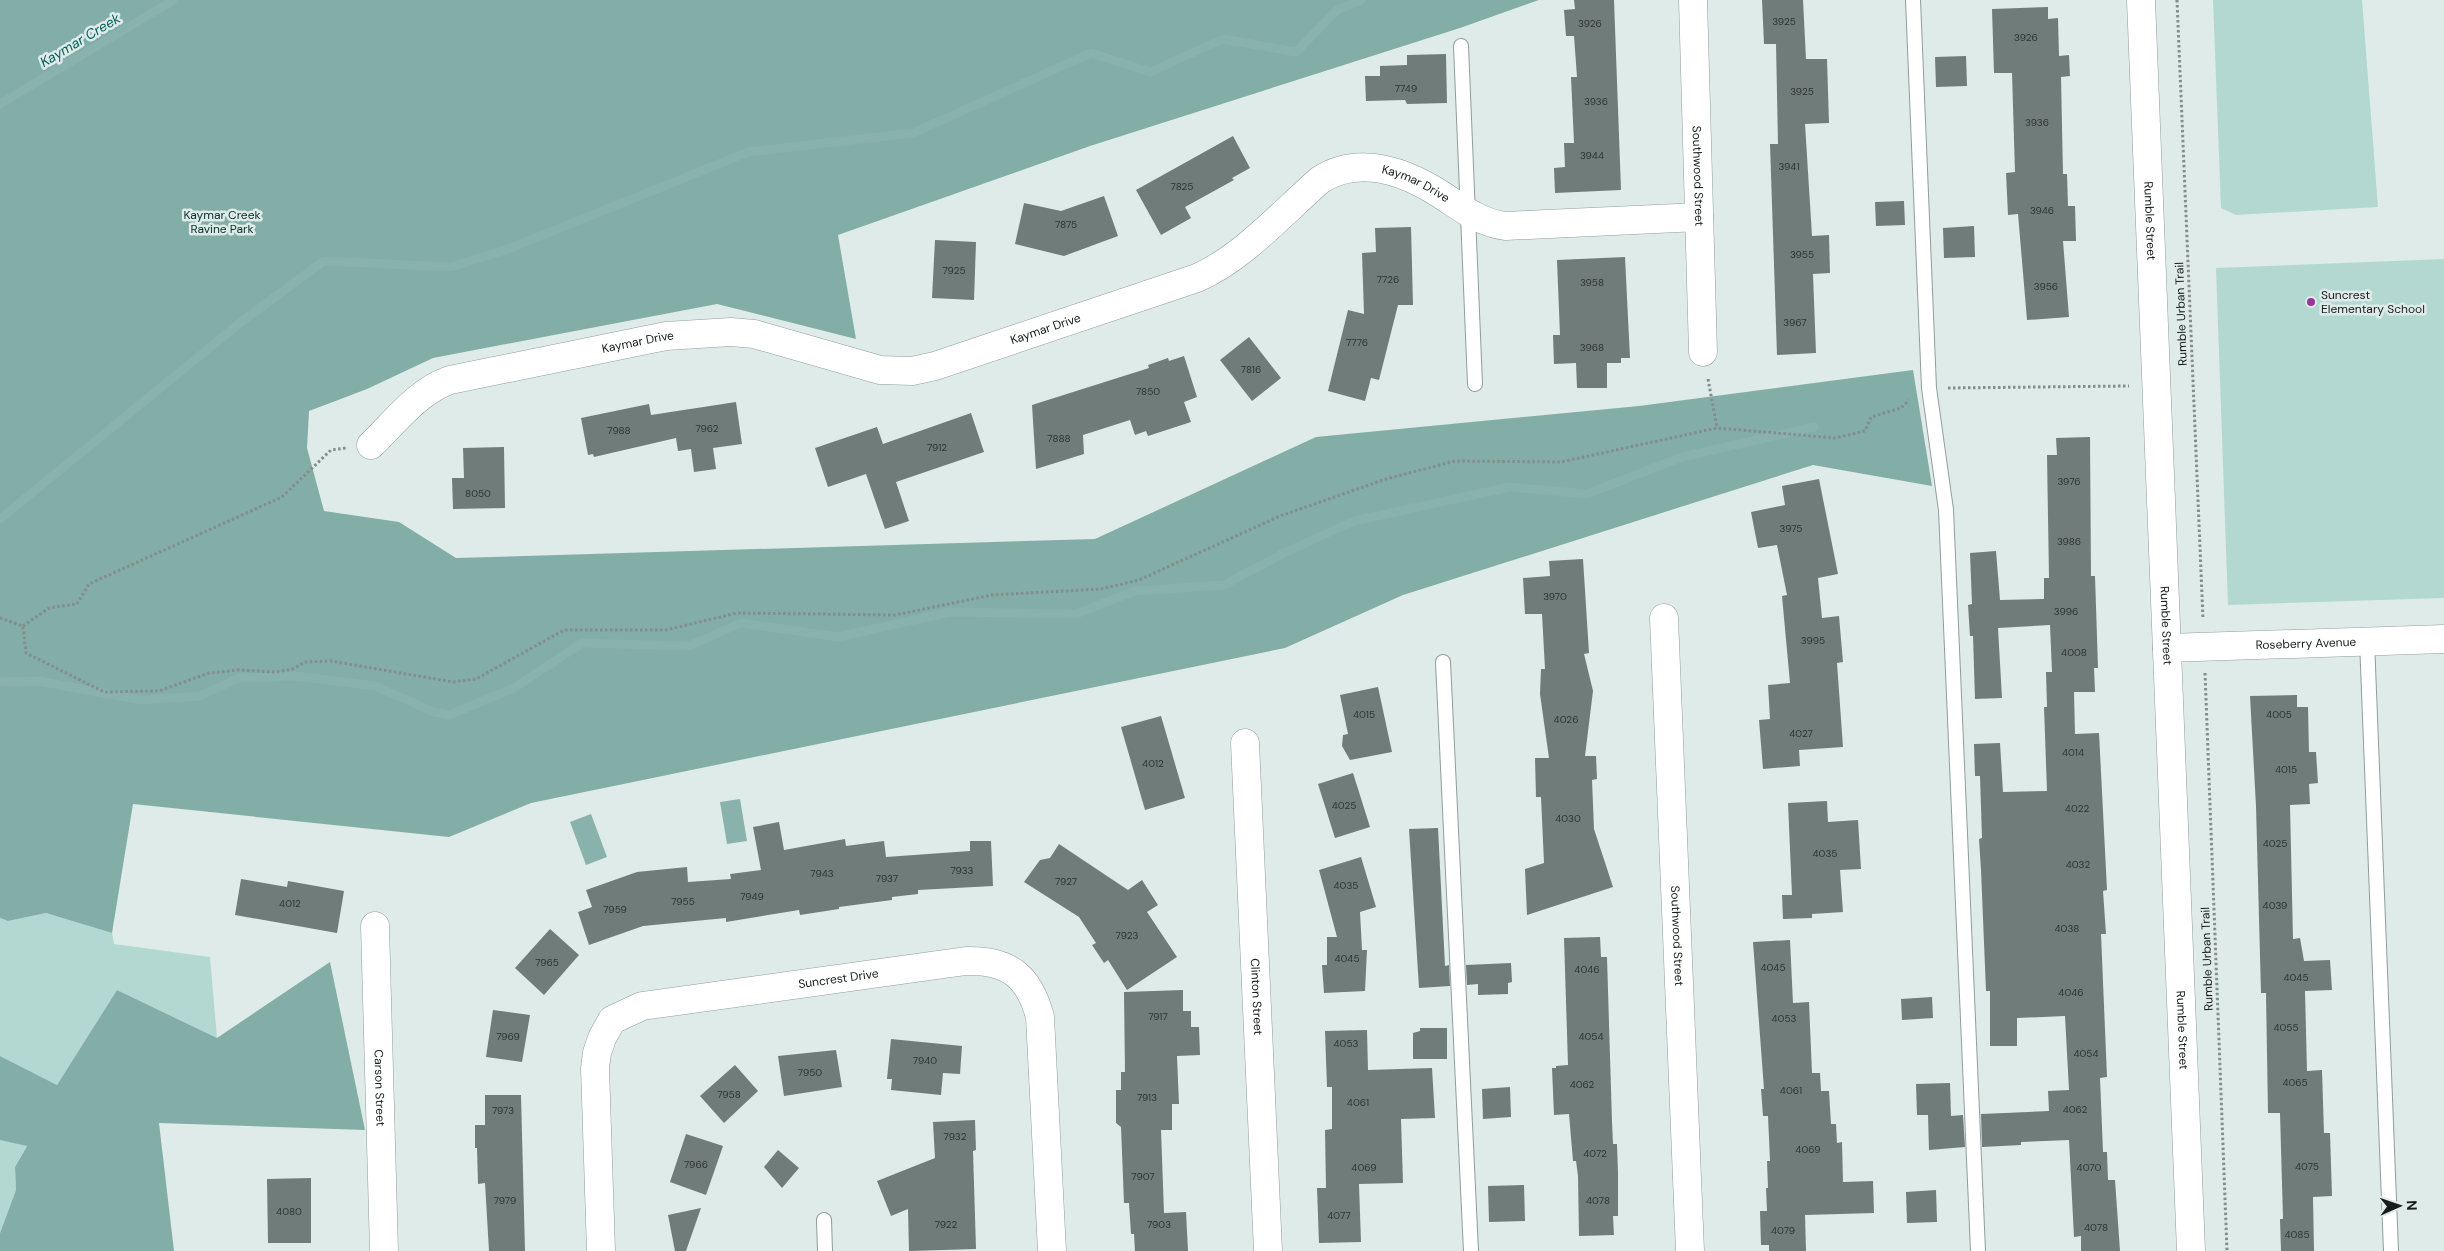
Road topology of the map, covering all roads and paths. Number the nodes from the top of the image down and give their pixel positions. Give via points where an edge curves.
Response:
1 (1693, 0) edge
2 (1913, 0) edge
3 (2142, 0) edge
4 (2177, 0) edge
5 (1461, 46) dead end
6 (1469, 214) junction
7 (1699, 217) junction
8 (1703, 352) joint
9 (1474, 384) dead end
10 (2158, 385) junction
11 (1929, 388) junction
12 (1717, 428) junction
13 (371, 445) joint
14 (0, 618) edge
15 (1664, 618) dead end
16 (23, 626) junction
17 (2204, 627) dead end
18 (2444, 639) edge
19 (2366, 641) junction
20 (2167, 648) junction
21 (1442, 662) dead end
22 (2205, 666) dead end
23 (1245, 743) dead end
24 (375, 926) dead end
25 (824, 1220) dead end
26 (384, 1251) edge
27 (601, 1251) edge
28 (825, 1251) edge
29 (1052, 1251) edge
30 (1268, 1251) edge
31 (1471, 1251) edge
32 (1690, 1251) edge
33 (1978, 1251) edge
34 (2191, 1251) edge
35 (2227, 1251) edge
36 (2391, 1251) edge

1 - 7 street, Southwood Street
2 - 11 lane
3 - 10 street, Rumble Street
4 - 17 path, Rumble Urban Trail
5 - 6 lane
6 - 7 street, Kaymar Drive via 1485,222 1505,226
6 - 9 lane
6 - 13 street, Kaymar Drive via 1416,179 1399,172 1348,168 1320,180 1216,270 935,366 912,371 880,370 754,334 731,332 666,336 436,384
7 - 8 street, Southwood Street
8 - 12 path
10 - 11 path
10 - 20 street, Rumble Street
11 - 12 path via 1919,389 1902,408 1870,417 1865,431 1835,438
11 - 33 lane via 1946,510
12 - 16 path via 1561,462 1454,461 1386,479 1280,516 1138,580 1101,589 992,595 895,615 737,613 666,630 564,630 476,679 453,682 305,662 293,669 276,672 209,672 159,691 104,692 26,652
13 - 16 path via 331,450 282,497 88,584 76,604 49,608
14 - 16 path
15 - 32 street, Southwood Street
18 - 19 street, Roseberry Avenue
19 - 20 street, Roseberry Avenue
19 - 36 lane
20 - 34 street, Rumble Street
21 - 31 lane
22 - 35 path, Rumble Urban Trail
23 - 30 street, Clinton Street
24 - 26 street, Carson Street
25 - 28 lane
27 - 29 street, Suncrest Drive via 595,1068 602,1038 612,1020 642,1006 984,961 1001,964 1026,984 1035,998 1040,1017

